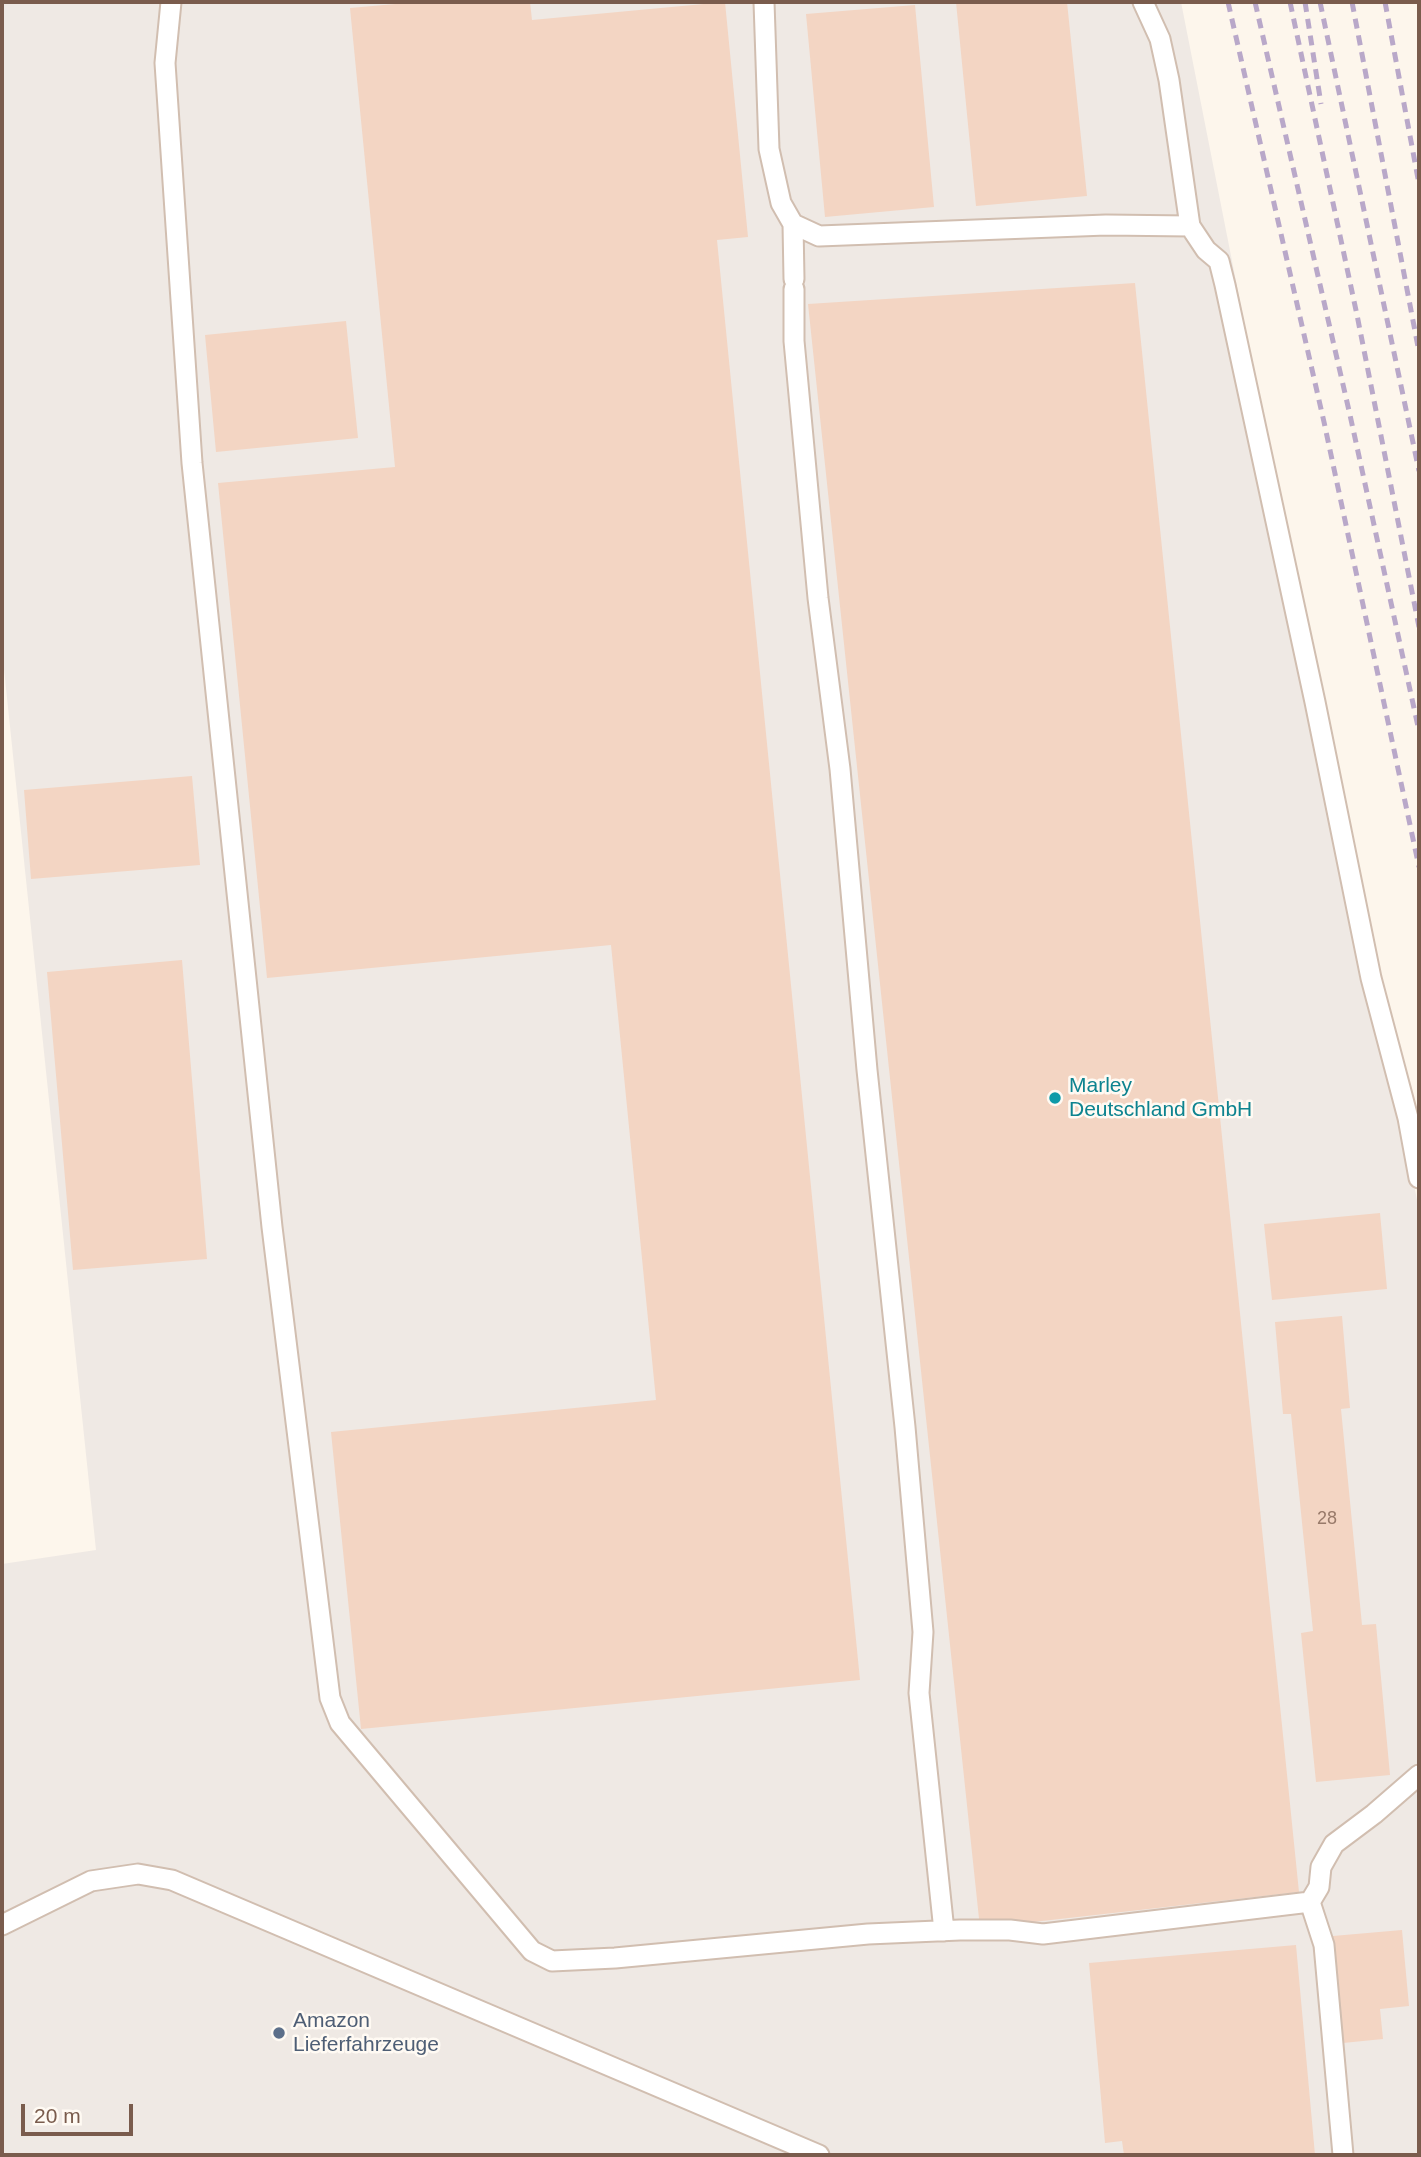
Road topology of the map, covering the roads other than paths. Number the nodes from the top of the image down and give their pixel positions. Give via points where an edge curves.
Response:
1 (171, 2) edge
2 (764, 2) edge
3 (1143, 2) edge
4 (793, 224) junction
5 (1190, 226) junction
6 (1419, 1178) edge
7 (1419, 1775) edge
8 (1310, 1902) junction
9 (2, 1925) edge
10 (944, 1931) junction
11 (819, 2155) edge
12 (1343, 2155) edge

1 - 10 lane via 165,63 192,463 273,1241 330,1698 340,1723 532,1951 552,1961
2 - 4 lane via 769,149 780,203
3 - 5 lane via 1160,39 1169,80
4 - 5 lane via 819,236
4 - 10 lane via 794,341 905,1427 923,1632 919,1693
5 - 6 lane via 1219,261 1225,285 1371,978
7 - 8 lane via 1334,1844
8 - 10 lane via 1043,1934
8 - 12 lane via 1324,1945
9 - 11 lane via 91,1881 138,1874 173,1880

